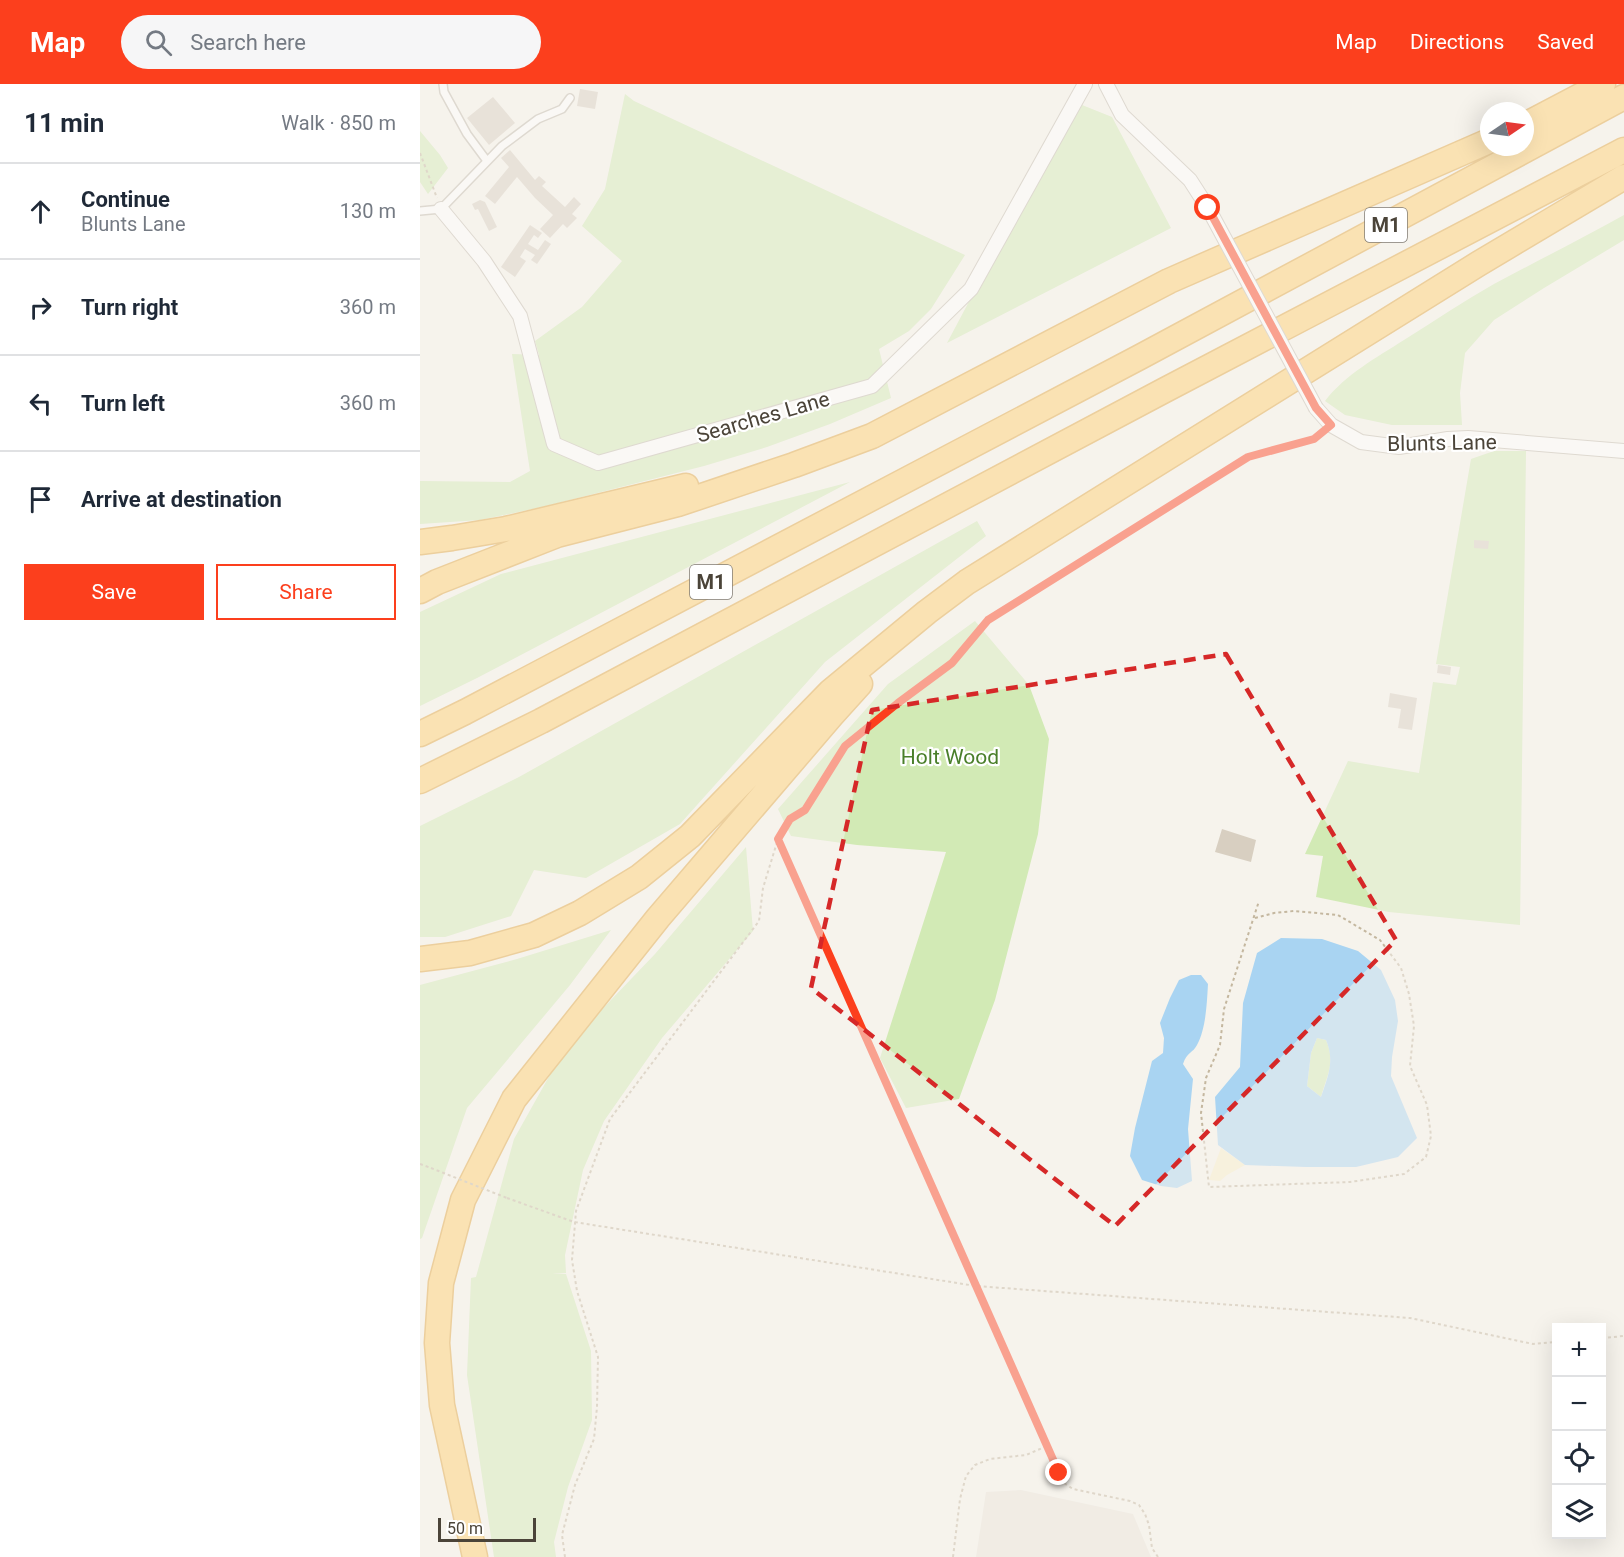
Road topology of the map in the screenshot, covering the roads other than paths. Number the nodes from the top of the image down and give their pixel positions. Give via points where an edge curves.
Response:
1 (442, 84) edge
2 (1085, 84) edge
3 (1106, 84) edge
4 (1603, 84) edge
5 (1624, 97) edge
6 (570, 98) dead end
7 (1534, 120) edge
8 (1480, 145) edge
9 (1624, 150) edge
10 (487, 161) junction
11 (1624, 177) edge
12 (441, 209) junction
13 (420, 211) edge
14 (1624, 451) edge
15 (794, 465) junction
16 (420, 542) edge
17 (420, 591) edge
18 (927, 612) junction
19 (420, 734) edge
20 (420, 781) edge
21 (420, 959) edge
22 (475, 1557) edge

1 - 10 lane via 467,134
2 - 12 street, Searches Lane via 971,289 872,386 598,463 554,444 520,316 484,261
3 - 14 street, Blunts Lane, bridge via 1122,115 1190,180 1316,408 1331,425 1361,442 1399,447 1468,438
4 - 7 highway
5 - 19 highway, M1 via 1130,362
6 - 10 lane via 562,109 538,119
8 - 15 highway via 1169,281 872,436
9 - 20 highway, M1
10 - 12 lane
11 - 18 highway via 977,576
12 - 13 lane
15 - 16 highway via 664,490 506,529
15 - 17 highway via 678,504 557,535
18 - 21 highway via 830,692 690,836 639,877 534,935 470,953
18 - 22 highway via 832,715 665,909 521,1090 463,1200 441,1283 437,1343 442,1405

